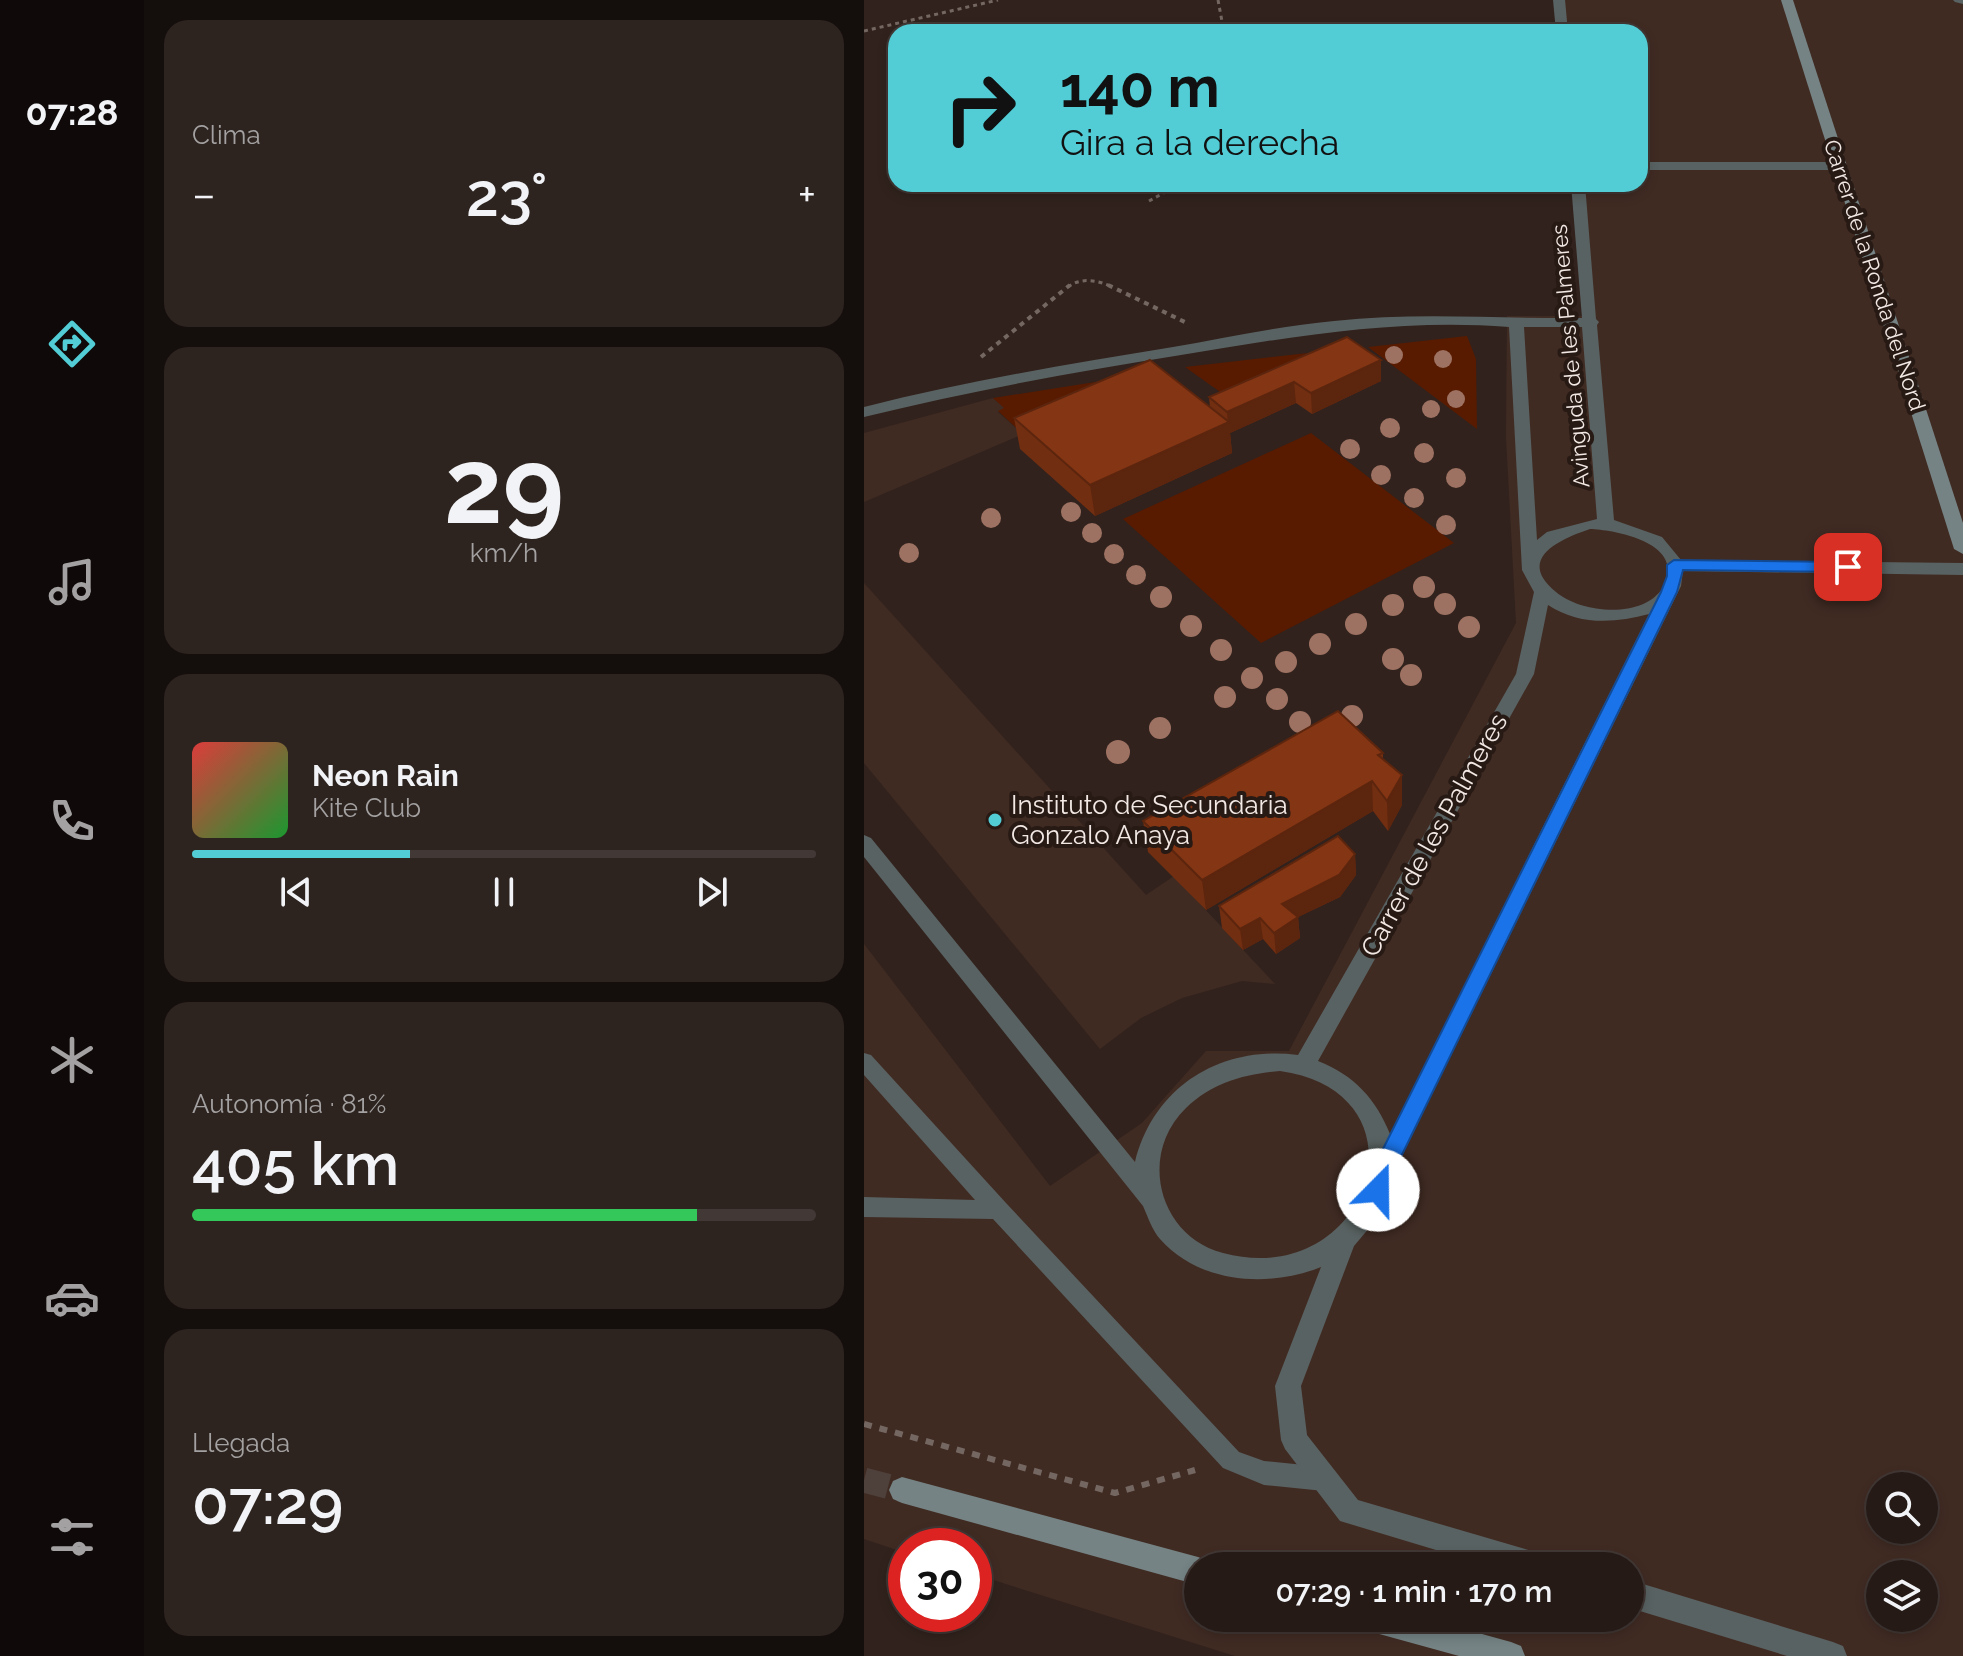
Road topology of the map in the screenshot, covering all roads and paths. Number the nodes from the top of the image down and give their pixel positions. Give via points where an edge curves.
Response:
1 (998, 0) edge
2 (1218, 0) edge
3 (1559, 0) edge
4 (1787, 0) edge
5 (894, 24) edge
6 (1222, 24) edge
7 (1561, 24) edge
8 (888, 25) edge
9 (864, 31) edge
10 (1648, 166) edge
11 (1840, 166) junction
12 (1165, 192) edge
13 (1579, 192) edge
14 (1149, 201) dead end
15 (1592, 322) junction
16 (1516, 323) junction
17 (1224, 341) junction
18 (937, 393) junction
19 (864, 412) edge
20 (1606, 524) junction
21 (1963, 549) edge
22 (1530, 564) junction
23 (1674, 565) junction
24 (1963, 569) edge
25 (1669, 592) junction
26 (1542, 593) junction
27 (864, 843) edge
28 (864, 1061) edge
29 (1303, 1067) junction
30 (1385, 1168) junction
31 (1151, 1199) junction
32 (864, 1207) edge
33 (998, 1210) junction
34 (1343, 1242) junction
35 (864, 1424) edge
36 (1231, 1460) junction
37 (1324, 1479) junction
38 (902, 1490) tunnel mouth
39 (1488, 1552) edge
40 (1184, 1567) edge
41 (1644, 1598) edge
42 (1423, 1632) edge
43 (1511, 1656) edge
44 (1833, 1656) edge

1 - 5 path
2 - 6 path
3 - 7 street
4 - 11 street, Carrer de la Ronda del Nord
8 - 9 path
10 - 11 lane
11 - 21 street, Carrer de la Ronda del Nord
12 - 14 path
13 - 15 street, Avinguda de les Palmeres
15 - 16 street
15 - 20 street, Avinguda de les Palmeres
16 - 17 street via 1465,319 1334,325
16 - 22 street, Avinguda de les Palmeres
17 - 18 street
17 - 18 path via 1097,280 1073,283
18 - 19 street
20 - 22 street via 1565,528 1547,537 1535,548
20 - 23 street via 1649,537
22 - 26 street via 1532,580
23 - 24 street
23 - 25 street
25 - 26 street via 1634,614 1597,617 1572,611
25 - 30 street
26 - 29 street, Carrer de les Palmeres via 1525,674
27 - 31 street
28 - 33 lane
29 - 30 street via 1320,1071 1363,1102 1381,1132
29 - 31 street via 1282,1062 1243,1065 1212,1076 1180,1098 1157,1129 1147,1163
30 - 34 street via 1370,1212
31 - 34 street via 1169,1231 1199,1256 1240,1269 1283,1268
32 - 33 lane
33 - 36 lane
34 - 37 street via 1288,1386 1294,1440
35 - 36 path via 1115,1493
36 - 37 lane via 1264,1473
37 - 39 street via 1350,1511
38 - 40 street
41 - 44 street
42 - 43 street

